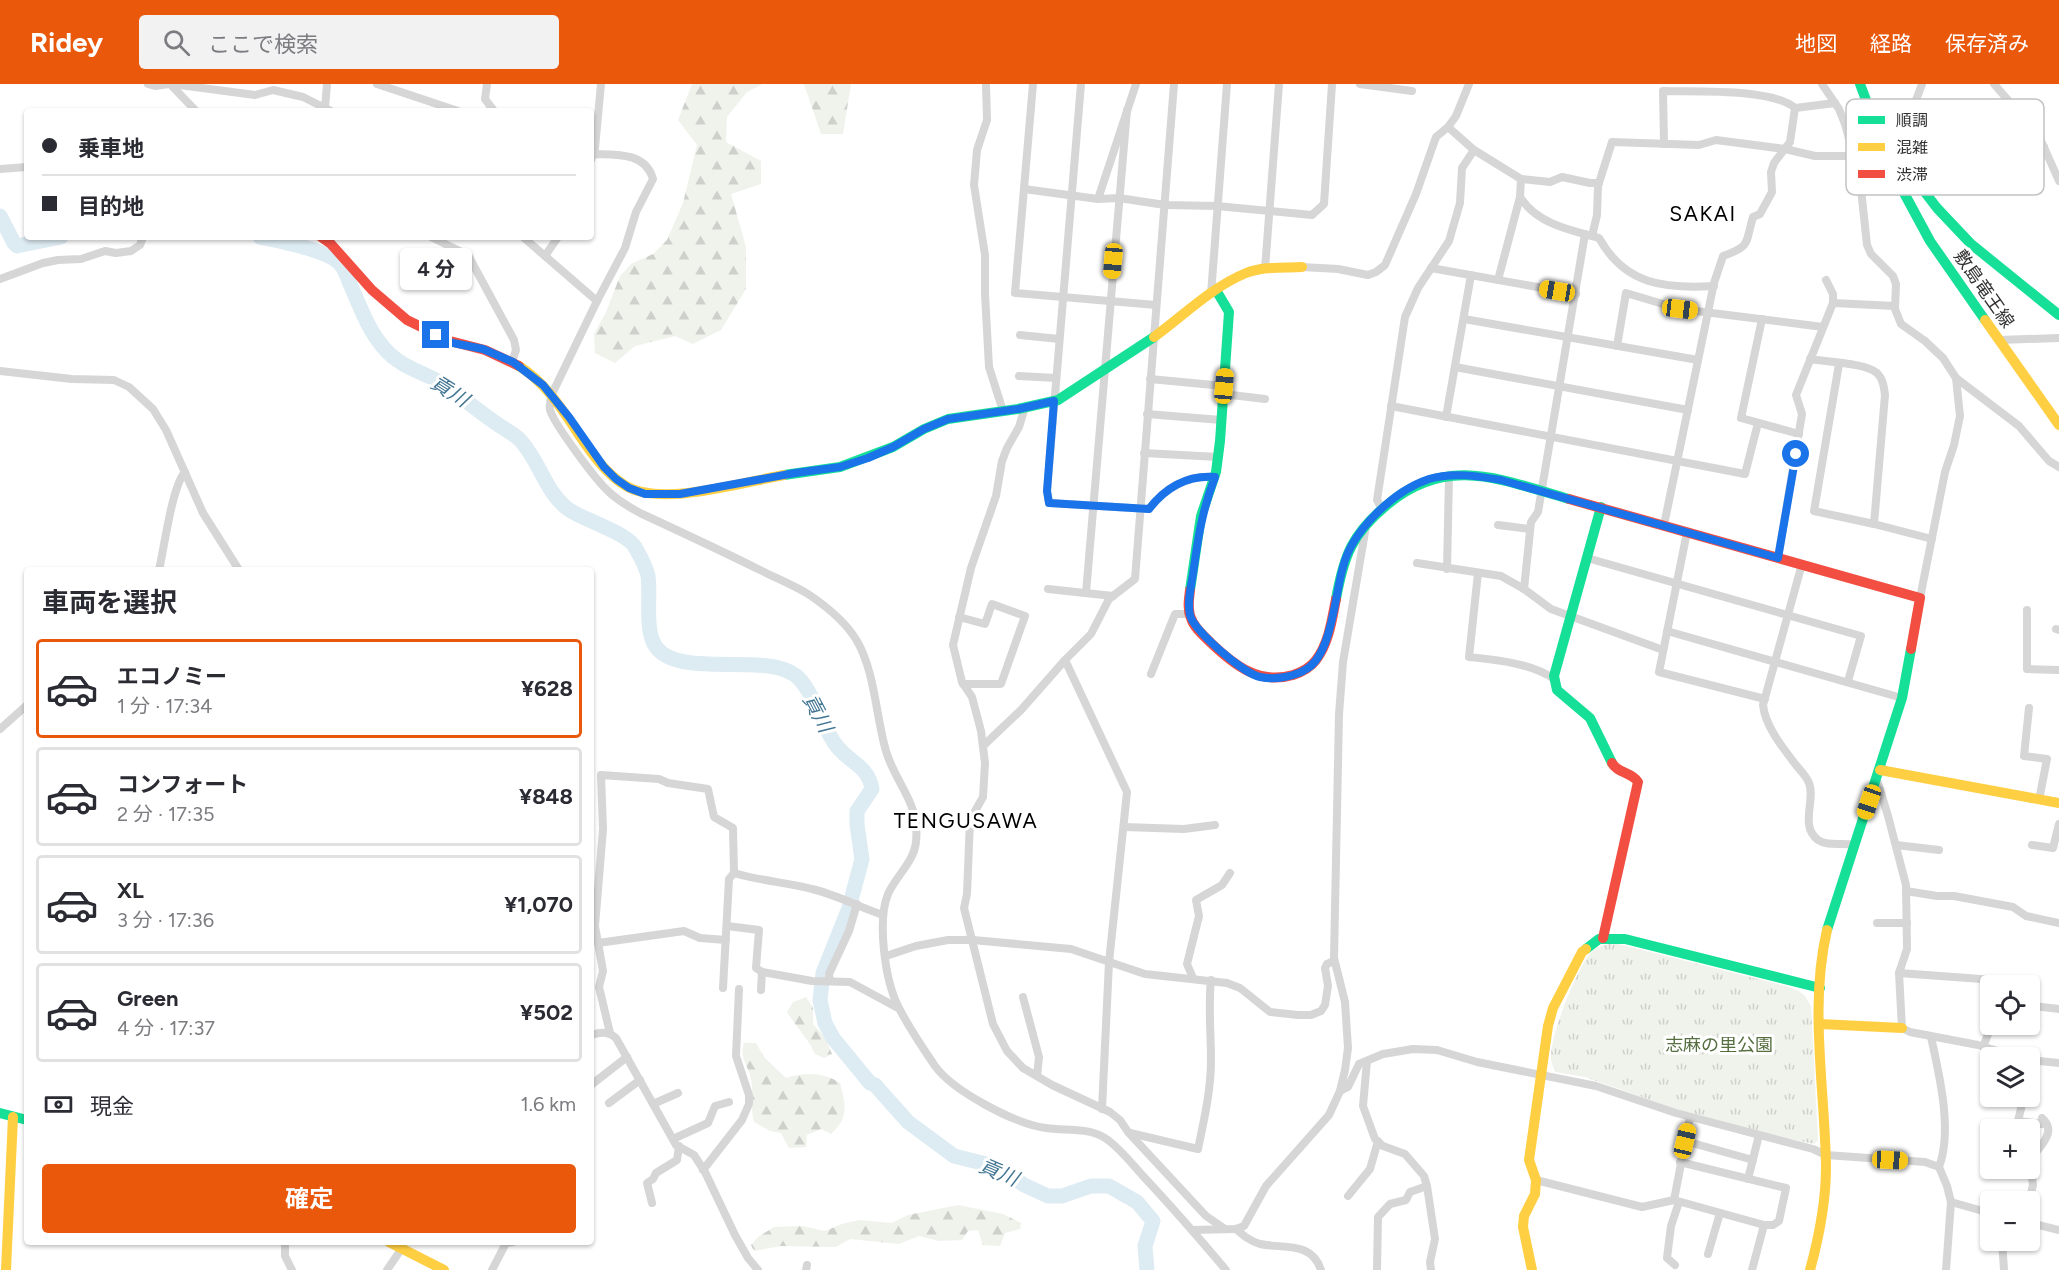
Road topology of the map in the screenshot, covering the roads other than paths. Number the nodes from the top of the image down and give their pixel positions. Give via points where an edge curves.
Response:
1 (148, 84) edge
2 (170, 84) edge
3 (327, 84) edge
4 (377, 84) edge
5 (487, 84) edge
6 (601, 84) edge
7 (986, 84) edge
8 (1033, 84) edge
9 (1081, 84) edge
10 (1136, 84) edge
11 (1174, 84) edge
12 (1227, 84) edge
13 (1279, 84) edge
14 (1332, 84) edge
15 (1359, 84) edge
16 (1469, 84) edge
17 (1822, 84) edge
18 (1860, 84) edge
19 (1922, 84) edge
20 (1994, 84) edge
21 (1682, 88) edge
22 (1412, 91) dead end
23 (1866, 99) edge
24 (1916, 99) edge
25 (2007, 99) edge
26 (1835, 103) junction
27 (193, 108) edge
28 (326, 108) edge
29 (328, 108) edge
30 (449, 108) edge
31 (492, 108) edge
32 (1795, 108) junction
33 (1127, 110) junction
34 (1448, 127) junction
35 (1846, 128) edge
36 (594, 140) edge
37 (1664, 144) junction
38 (2044, 147) edge
39 (1785, 149) junction
40 (1474, 150) junction
41 (594, 156) edge
42 (1846, 156) edge
43 (24, 167) edge
44 (0, 170) edge
45 (2059, 177) edge
46 (1521, 179) junction
47 (1599, 183) junction
48 (1024, 189) junction
49 (1071, 195) junction
50 (1862, 195) edge
51 (1904, 195) edge
52 (1927, 195) edge
53 (1520, 197) junction
54 (1119, 198) junction
55 (1098, 199) junction
56 (1165, 205) junction
57 (1217, 206) junction
58 (1269, 211) junction
59 (1589, 235) junction
60 (141, 240) edge
61 (325, 240) edge
62 (437, 240) edge
63 (526, 240) edge
64 (556, 240) edge
65 (545, 256) junction
66 (1302, 267) joint
67 (1431, 268) junction
68 (1265, 269) junction
69 (1471, 275) junction
70 (0, 279) edge
71 (1498, 280) junction
72 (1826, 280) dead end
73 (1714, 286) junction
74 (1213, 292) junction
75 (1576, 294) junction
76 (1063, 299) junction
77 (597, 301) junction
78 (1110, 302) junction
79 (1833, 303) junction
80 (1156, 305) junction
81 (1895, 306) junction
82 (1708, 312) junction
83 (2059, 315) edge
84 (1464, 319) junction
85 (1762, 319) junction
86 (1823, 327) junction
87 (1020, 335) dead end
88 (1155, 337) junction
89 (1569, 338) junction
90 (2059, 338) edge
91 (1059, 339) junction
92 (1999, 340) junction
93 (1617, 346) junction
94 (1810, 359) junction
95 (1698, 360) junction
96 (513, 362) junction
97 (1839, 364) junction
98 (1455, 367) junction
99 (1104, 370) junction
100 (0, 371) edge
101 (1019, 376) dead end
102 (1056, 378) junction
103 (1956, 378) junction
104 (1150, 379) junction
105 (1560, 387) junction
106 (1223, 390) junction
107 (551, 396) junction
108 (1265, 399) dead end
109 (1054, 401) junction
110 (1391, 406) junction
111 (1025, 407) junction
112 (1688, 410) junction
113 (1003, 411) junction
114 (1147, 414) junction
115 (1446, 417) junction
116 (1221, 420) junction
117 (1758, 423) junction
118 (2059, 425) edge
119 (1799, 434) junction
120 (1551, 436) junction
121 (1144, 453) junction
122 (1218, 457) junction
123 (1677, 460) junction
124 (2059, 467) edge
125 (185, 472) junction
126 (1215, 477) junction
127 (1449, 477) junction
128 (1541, 491) junction
129 (1093, 506) junction
130 (1601, 507) junction
131 (1140, 508) junction
132 (1382, 509) junction
133 (1874, 524) junction
134 (1498, 525) dead end
135 (1664, 525) junction
136 (1366, 526) junction
137 (1530, 529) junction
138 (1687, 532) junction
139 (1932, 539) junction
140 (1587, 558) junction
141 (1778, 558) junction
142 (1417, 563) dead end
143 (1802, 564) junction
144 (160, 567) edge
145 (237, 567) edge
146 (1447, 569) junction
147 (1478, 573) junction
148 (1677, 584) junction
149 (1048, 589) dead end
150 (1524, 589) junction
151 (1086, 593) junction
152 (1113, 596) junction
153 (1920, 598) junction
154 (2027, 610) dead end
155 (1190, 614) junction
156 (1570, 616) junction
157 (1788, 616) junction
158 (959, 617) junction
159 (1667, 631) junction
160 (1663, 650) junction
161 (1065, 660) junction
162 (1775, 661) junction
163 (2059, 670) edge
164 (1151, 674) dead end
165 (1554, 679) junction
166 (1848, 681) junction
167 (963, 684) junction
168 (1902, 698) junction
169 (1765, 699) junction
170 (24, 708) edge
171 (2029, 708) dead end
172 (0, 729) edge
173 (982, 746) junction
174 (1878, 775) junction
175 (2039, 800) junction
176 (2059, 803) edge
177 (2059, 824) edge
178 (1215, 825) dead end
179 (1124, 827) junction
180 (1854, 845) junction
181 (1896, 845) junction
182 (2032, 845) dead end
183 (1939, 850) dead end
184 (734, 873) junction
185 (1230, 873) dead end
186 (1906, 891) junction
187 (856, 904) junction
188 (883, 915) junction
189 (1877, 923) dead end
190 (2059, 923) edge
191 (1907, 924) junction
192 (727, 926) junction
193 (1603, 939) junction
194 (726, 940) junction
195 (974, 940) junction
196 (598, 943) junction
197 (886, 956) junction
198 (1335, 961) junction
199 (1109, 962) junction
200 (762, 972) junction
201 (1899, 972) junction
202 (1193, 978) junction
203 (1980, 979) edge
204 (1211, 980) junction
205 (828, 981) junction
206 (723, 988) dead end
207 (1820, 988) junction
208 (739, 989) dead end
209 (761, 990) dead end
210 (1023, 997) dead end
211 (2040, 1007) edge
212 (900, 1009) junction
213 (2059, 1009) edge
214 (1820, 1024) junction
215 (1902, 1028) junction
216 (610, 1033) junction
217 (594, 1034) edge
218 (1988, 1035) edge
219 (1931, 1037) junction
220 (1983, 1047) joint
221 (627, 1057) junction
222 (1367, 1061) junction
223 (2040, 1061) edge
224 (2059, 1063) edge
225 (1037, 1076) junction
226 (1540, 1076) junction
227 (640, 1080) junction
228 (594, 1083) edge
229 (1340, 1091) junction
230 (678, 1093) dead end
231 (729, 1102) dead end
232 (609, 1103) dead end
233 (653, 1104) junction
234 (2021, 1107) edge
235 (1102, 1108) junction
236 (0, 1113) edge
237 (13, 1117) junction
238 (1690, 1117) junction
239 (24, 1119) edge
240 (1128, 1132) junction
241 (1758, 1135) junction
242 (1378, 1141) junction
243 (1685, 1141) junction
244 (676, 1143) junction
245 (1826, 1155) junction
246 (1753, 1160) junction
247 (1680, 1162) junction
248 (1939, 1167) junction
249 (703, 1170) junction
250 (1748, 1179) junction
251 (1536, 1180) junction
252 (1427, 1186) junction
253 (2032, 1191) edge
254 (1348, 1196) dead end
255 (1676, 1201) junction
256 (1951, 1202) junction
257 (652, 1203) dead end
258 (1980, 1210) edge
259 (1720, 1213) junction
260 (1764, 1225) junction
261 (2040, 1225) edge
262 (1225, 1229) junction
263 (1236, 1229) junction
264 (1192, 1230) junction
265 (2059, 1230) edge
266 (285, 1245) edge
267 (396, 1245) edge
268 (506, 1245) edge
269 (402, 1248) junction
270 (2003, 1251) edge
271 (1708, 1254) dead end
272 (1676, 1265) dead end
273 (6, 1270) edge
274 (292, 1270) edge
275 (387, 1270) edge
276 (444, 1270) edge
277 (492, 1270) edge
278 (758, 1270) edge
279 (1226, 1270) edge
280 (1321, 1270) edge
281 (1377, 1270) edge
282 (1431, 1270) edge
283 (1532, 1270) edge
284 (1752, 1270) edge
285 (1810, 1270) edge
286 (1946, 1270) edge
287 (2004, 1270) edge

1 - 2 street
2 - 27 street
2 - 28 street via 255,95 273,90 303,97
3 - 29 street
4 - 30 street
5 - 31 street via 485,99
6 - 36 street
7 - 113 street via 987,120 977,150 974,185 985,255 989,368
8 - 48 street
9 - 49 street
10 - 33 street
11 - 56 street
12 - 57 street
13 - 58 street
14 - 58 street via 1324,204 1312,215
15 - 22 street
16 - 34 street
17 - 26 street
18 - 23 street, 敷島竜王線
19 - 24 street
20 - 25 street
21 - 32 street via 1777,98
21 - 37 street via 1663,91
26 - 32 street
26 - 35 street
32 - 39 street
33 - 54 street
33 - 55 street
34 - 40 street
34 - 66 street via 1436,137 1385,265 1368,275
37 - 39 street via 1699,145 1716,140
37 - 47 street via 1612,142
38 - 45 street
39 - 42 street via 1815,156
39 - 73 street via 1774,163 1772,192 1760,214 1753,217 1745,246 1723,256
40 - 46 street
40 - 67 street via 1462,168 1460,203 1449,241
41 - 77 street via 630,156 643,163 653,179 636,212 625,248
43 - 44 street
46 - 47 street via 1550,182 1562,177
46 - 53 street
47 - 59 street via 1597,215
48 - 49 street
48 - 76 street via 1015,293
49 - 55 street
49 - 76 street
50 - 81 street via 1867,245 1893,276
51 - 92 street, 敷島竜王線 via 1930,241
52 - 83 street, 敷島竜王線 via 1971,244
53 - 59 street via 1547,222
53 - 71 street
54 - 55 street
54 - 56 street
54 - 78 street
56 - 57 street
56 - 80 street
57 - 58 street
57 - 74 street
58 - 68 street
59 - 73 street via 1599,238 1621,266 1645,280 1669,286
59 - 75 street
60 - 70 street via 131,251 105,251 81,260 43,262
61 - 96 street via 390,309 453,343 483,349
62 - 96 street via 468,255 514,340
63 - 65 street
64 - 65 street
65 - 77 street
66 - 68 street
67 - 69 street
67 - 110 street via 1405,317
68 - 74 street via 1247,273
69 - 71 street
69 - 84 street
71 - 75 street
72 - 79 street
73 - 82 street
74 - 88 street
74 - 106 street via 1229,312
75 - 89 street
76 - 78 street
76 - 91 street
77 - 107 street
78 - 80 street
78 - 99 street
79 - 81 street
79 - 86 street
80 - 88 street
81 - 103 street via 1901,324 1943,358
82 - 85 street
82 - 93 street via 1680,309 1626,293
82 - 95 street
84 - 89 street
84 - 98 street
85 - 86 street
85 - 117 street via 1741,418
86 - 94 street
87 - 91 street
88 - 99 street
88 - 104 street
89 - 93 street
89 - 105 street
90 - 92 street
91 - 102 street
92 - 118 street, 敷島竜王線
93 - 95 street
94 - 97 street
94 - 119 street via 1796,395 1802,414
95 - 112 street
96 - 107 street
97 - 133 street via 1877,372 1884,384
97 - 133 street via 1814,511
98 - 105 street
98 - 115 street
99 - 109 street
99 - 129 street
100 - 125 street via 114,380 129,387 153,409
101 - 102 street
102 - 109 street
103 - 124 street via 2019,426
103 - 139 street via 1960,416
104 - 106 street
104 - 114 street
105 - 112 street
105 - 120 street
106 - 108 street
106 - 116 street
107 - 113 street via 616,479 645,494 660,495 840,467 948,419
107 - 188 street via 550,411 555,420 605,489 621,502 810,596 857,641 866,662 888,759 910,799 916,829 913,853 889,893
109 - 111 street
109 - 129 street via 1049,503
110 - 115 street
110 - 132 street via 1377,500
111 - 113 street
111 - 158 street via 1002,460 996,496
112 - 123 street
114 - 116 street
114 - 121 street
115 - 120 street
116 - 122 street
117 - 119 street
117 - 123 street via 1745,474
119 - 141 street
120 - 123 street
120 - 128 street
121 - 122 street
121 - 131 street
122 - 126 street
123 - 135 street
125 - 144 street via 178,482
125 - 145 street via 203,513
126 - 131 street via 1185,480 1164,493 1149,509
126 - 155 street via 1198,532
127 - 128 street via 1474,475
127 - 132 street via 1413,486
127 - 146 street
128 - 130 street
128 - 137 street
129 - 131 street
129 - 151 street
130 - 135 street
130 - 140 street
131 - 152 street via 1135,579
132 - 136 street
133 - 139 street
134 - 137 street
135 - 138 street
136 - 155 street via 1346,555 1320,656 1298,674 1259,677 1245,671 1200,632
136 - 198 street via 1342,662
137 - 150 street
138 - 141 street
138 - 148 street
139 - 153 street
140 - 148 street
140 - 156 street
141 - 143 street
142 - 146 street
143 - 153 street
143 - 157 street
146 - 147 street
147 - 150 street via 1501,576
147 - 165 street via 1469,657 1528,668
148 - 157 street
148 - 159 street
149 - 151 street
150 - 156 street via 1551,609
151 - 152 street
152 - 161 street via 1091,634
153 - 168 street
154 - 163 street via 2027,669
155 - 164 street via 1175,614
156 - 160 street
156 - 165 street
157 - 162 street
157 - 166 street via 1861,636
158 - 167 street via 953,645
158 - 167 street via 985,624 992,604 1025,616 1001,684
159 - 160 street
159 - 162 street
160 - 169 street via 1659,672
161 - 173 street via 1021,710
161 - 179 street via 1127,792
162 - 166 street
162 - 169 street
165 - 193 street via 1557,690 1590,718 1614,767 1638,782
166 - 168 street
167 - 173 street via 972,697
168 - 174 street
169 - 180 street via 1764,714 1810,784 1809,820 1814,835 1826,843
170 - 172 street
171 - 175 street via 2024,756 2047,759
173 - 195 street via 985,784 983,797 970,820 964,908
174 - 175 street
174 - 180 street
174 - 181 street
175 - 176 street
177 - 182 street via 2053,848
178 - 179 street via 1184,829
179 - 199 street
180 - 207 street via 1825,931
181 - 183 street
181 - 186 street
184 - 187 street via 812,888
184 - 192 street via 729,879
184 - 196 street via 733,828 714,818 708,789 659,778 602,775 603,829 595,926
185 - 202 street via 1222,885 1196,900 1199,916 1187,964
186 - 190 street via 2013,907 2026,916
186 - 191 street
187 - 188 street
187 - 205 street
188 - 197 street
189 - 191 street
191 - 201 street via 1907,950
192 - 194 street
192 - 200 street via 759,930 756,968
193 - 207 street via 1625,939
193 - 226 street via 1582,952 1553,1008
194 - 196 street via 700,938 684,931
194 - 206 street
195 - 197 street via 948,940
195 - 199 street via 1071,950
195 - 225 street via 1000,1040 1023,1068
196 - 216 street via 603,971 599,987
197 - 212 street
198 - 204 street via 1324,968 1328,986 1325,1005 1311,1015 1270,1012 1240,988
198 - 229 street via 1345,1002 1348,1048
199 - 202 street via 1145,974
199 - 235 street
200 - 205 street
200 - 209 street
201 - 203 street
201 - 215 street
202 - 204 street
204 - 240 street via 1211,1061 1198,1149
205 - 212 street via 850,982
207 - 214 street
208 - 249 street via 736,1056 749,1104 742,1120
210 - 225 street via 1039,1057
211 - 213 street
212 - 264 street via 935,1066 958,1088 1024,1124 1086,1131 1106,1139
214 - 215 street
214 - 245 street
215 - 219 street
216 - 217 street
216 - 221 street
218 - 220 street
219 - 220 street
219 - 248 street via 1944,1122
221 - 227 street
221 - 228 street
222 - 226 street via 1383,1054 1421,1048
222 - 229 street via 1359,1064 1348,1088
222 - 242 street via 1363,1106
223 - 224 street
225 - 235 street
226 - 238 street via 1596,1086
226 - 251 street via 1529,1160
227 - 232 street
227 - 233 street
229 - 263 street via 1329,1115 1266,1185 1245,1226
230 - 233 street
231 - 244 street via 715,1106 708,1123
233 - 244 street
234 - 253 street via 2018,1121 2041,1124 2042,1118 2051,1129 2051,1137 2030,1162
235 - 240 street via 1120,1120
236 - 237 street
237 - 239 street
237 - 273 street
238 - 241 street
238 - 243 street
240 - 262 street via 1206,1216
241 - 245 street
241 - 246 street
242 - 252 street via 1405,1154 1424,1176
242 - 254 street via 1370,1169
243 - 246 street
243 - 247 street
244 - 249 street via 694,1155
244 - 257 street via 676,1160 647,1183
245 - 248 street via 1925,1162
245 - 285 street via 1818,1240
246 - 250 street
247 - 250 street
247 - 255 street
248 - 256 street
249 - 278 street
250 - 260 street via 1786,1188 1779,1221
251 - 255 street via 1642,1206
251 - 283 street via 1523,1227
252 - 281 street via 1410,1192 1406,1200 1390,1204 1378,1217
252 - 282 street via 1435,1239
255 - 259 street
255 - 272 street via 1667,1258
256 - 258 street
256 - 286 street
259 - 260 street
259 - 271 street
260 - 284 street
261 - 265 street
262 - 263 street
262 - 264 street
263 - 280 street via 1260,1244 1310,1253
264 - 279 street
266 - 274 street
267 - 269 street
268 - 277 street
269 - 275 street
269 - 276 street
270 - 287 street

